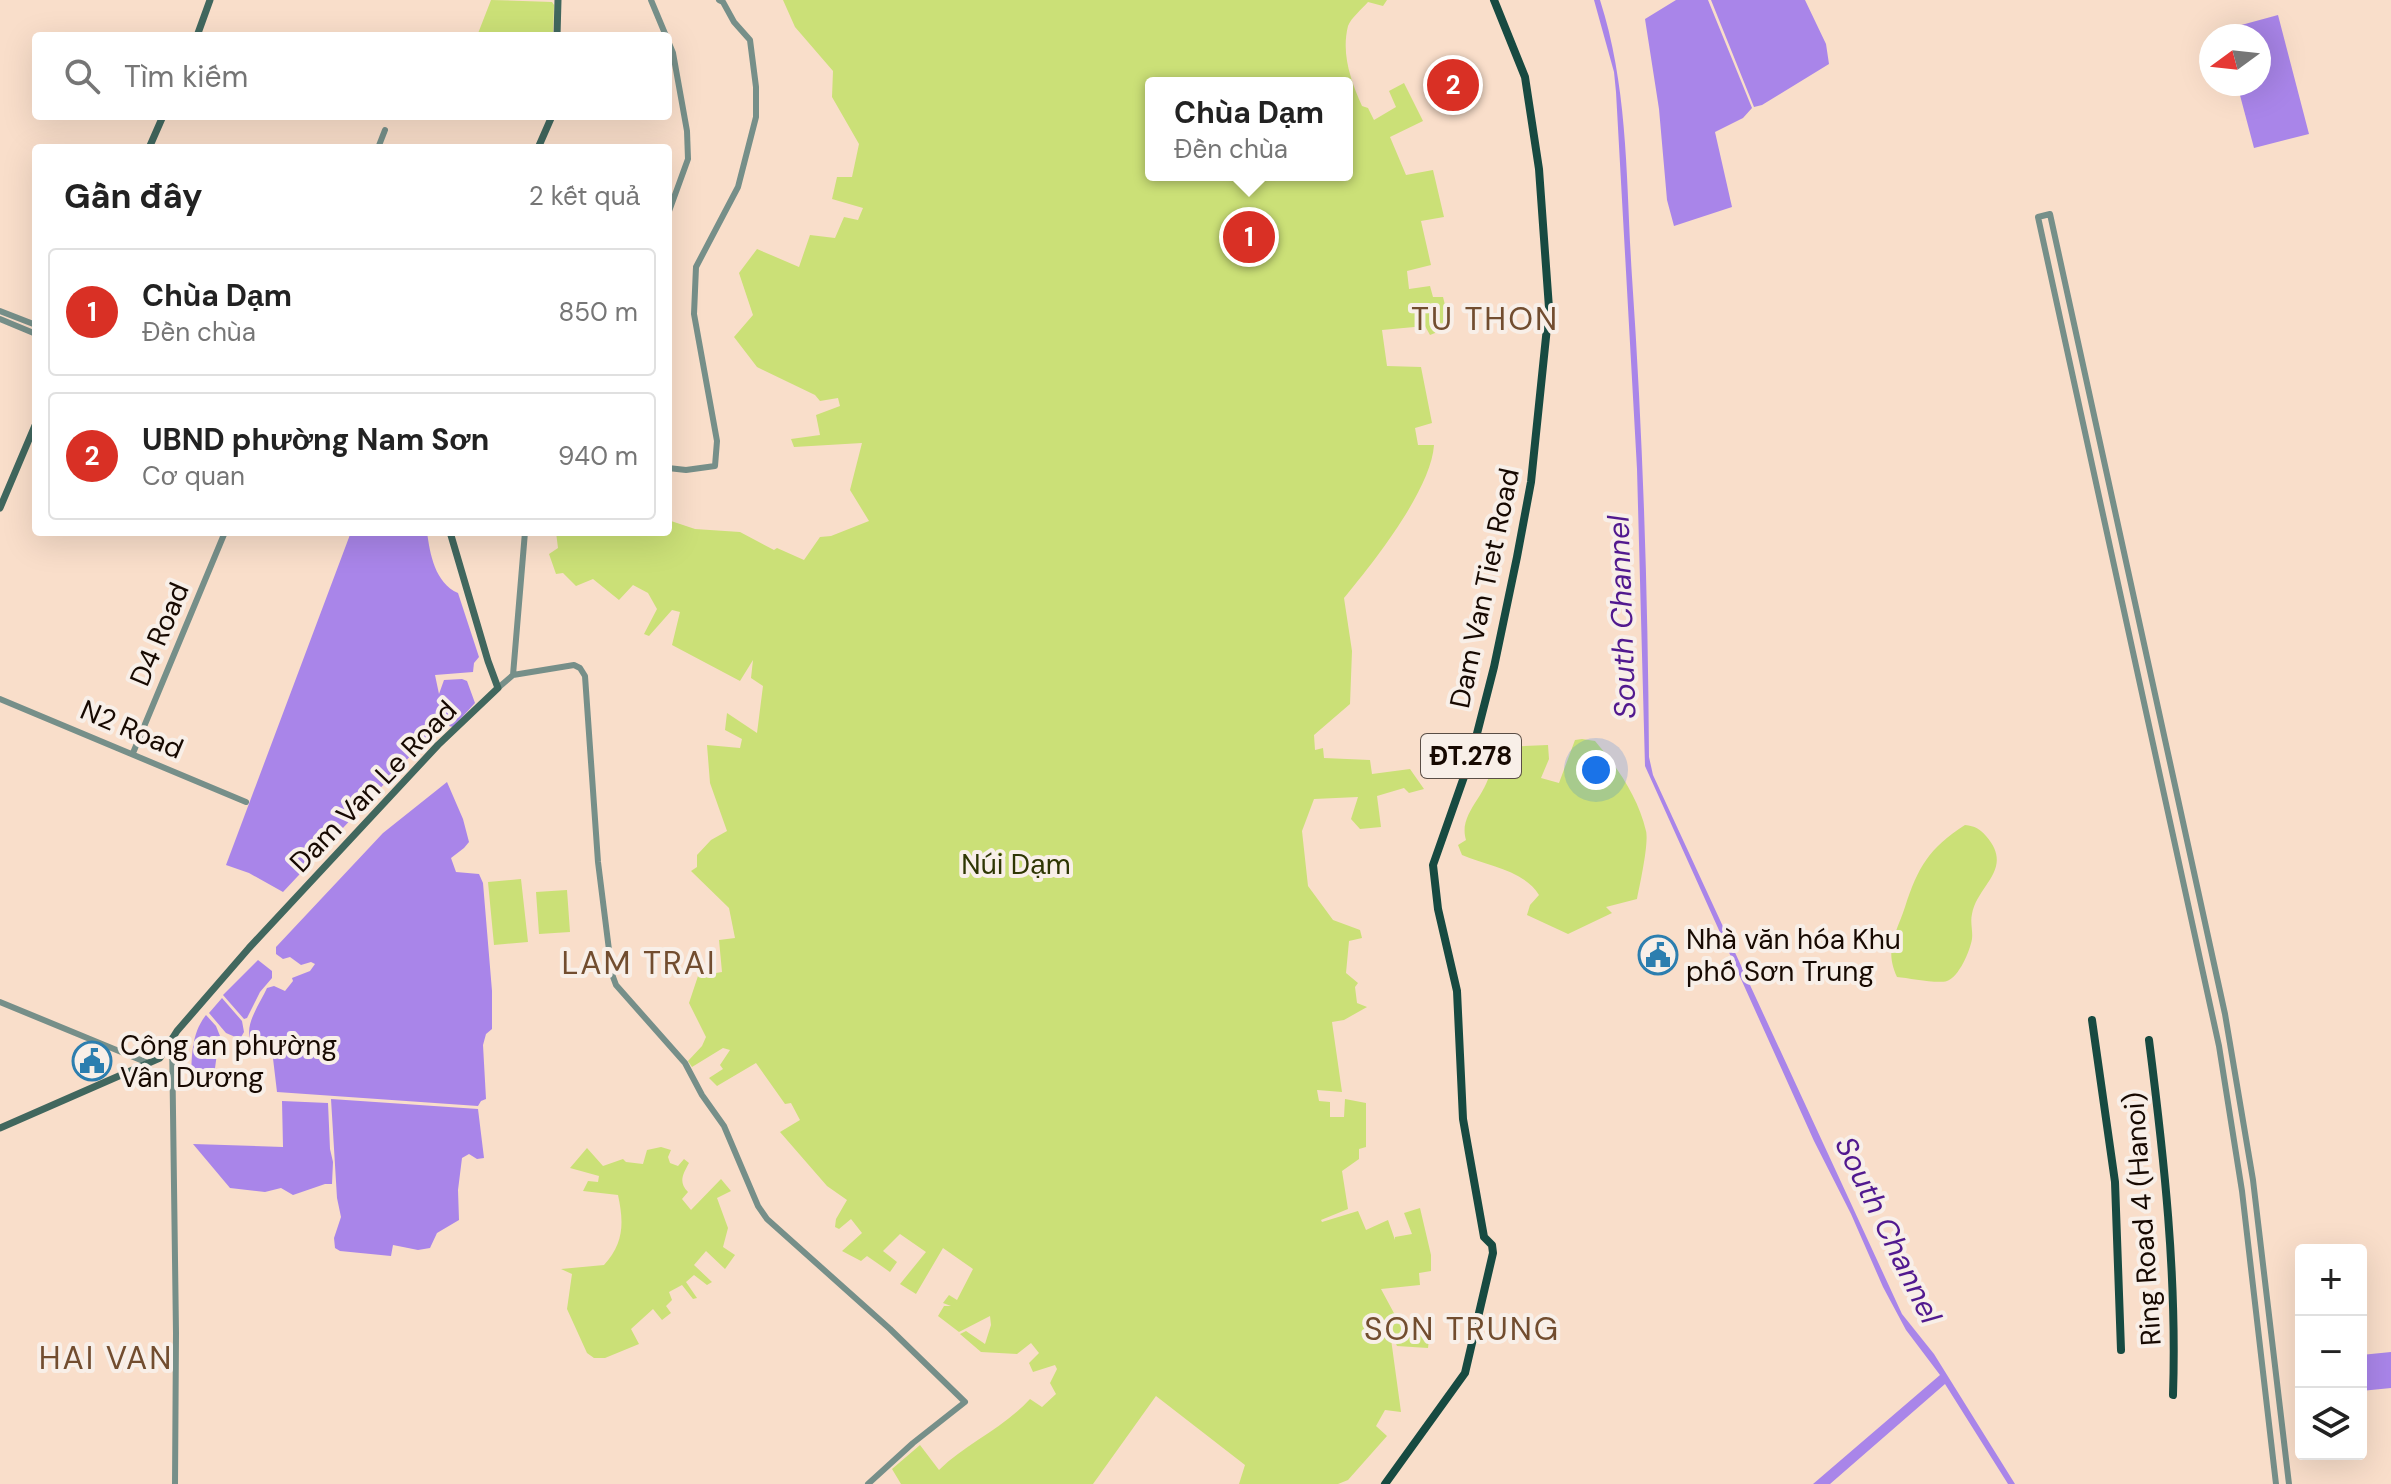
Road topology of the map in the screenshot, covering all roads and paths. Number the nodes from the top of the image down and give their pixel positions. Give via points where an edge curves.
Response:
1 (210, 0) edge
2 (558, 0) edge
3 (651, 0) edge
4 (719, 0) edge
5 (1494, 0) edge
6 (198, 32) edge
7 (557, 32) edge
8 (664, 32) edge
9 (672, 50) edge
10 (161, 120) edge
11 (550, 120) edge
12 (385, 130) dead end
13 (151, 144) edge
14 (380, 144) edge
15 (540, 144) edge
16 (672, 204) edge
17 (0, 311) edge
18 (0, 319) edge
19 (32, 323) edge
20 (32, 332) edge
21 (32, 432) edge
22 (672, 468) edge
23 (0, 508) edge
24 (223, 536) edge
25 (451, 536) edge
26 (525, 536) edge
27 (2146, 648) junction
28 (2134, 651) junction
29 (513, 675) junction
30 (498, 688) junction
31 (0, 699) edge
32 (133, 753) junction
33 (246, 802) dead end
34 (0, 1002) edge
35 (2092, 1020) dead end
36 (172, 1038) junction
37 (2149, 1040) dead end
38 (150, 1064) junction
39 (0, 1128) edge
40 (2121, 1350) dead end
41 (2173, 1395) dead end
42 (2287, 1468) junction
43 (2274, 1469) junction
44 (175, 1484) edge
45 (868, 1484) edge
46 (1385, 1484) edge
47 (2276, 1484) edge
48 (2289, 1484) edge

1 - 6 main road
2 - 7 main road
3 - 8 street
4 - 22 street via 750,40 756,117 738,187 696,267 694,314 717,441 715,466
5 - 46 main road, Dam Van Tiet Road / ĐT.278 via 1525,77 1539,169 1549,308 1531,482 1517,557 1471,757 1433,865 1457,991 1463,1119 1484,1237 1493,1253 1465,1373
9 - 16 street via 688,145 685,172
10 - 13 main road
11 - 15 main road
12 - 14 street
17 - 19 street
18 - 20 street
21 - 23 main road
24 - 32 street, D4 Road
25 - 30 main road
26 - 29 street
27 - 28 street
27 - 28 street via 2050,214 2038,217
27 - 42 street via 2241,1100
28 - 43 street via 2219,1046 2240,1175
29 - 30 street
29 - 45 street via 574,665 585,676 598,862 616,985 685,1063 724,1126 767,1219 965,1402
30 - 36 main road, Dam Van Le Road via 438,745
31 - 32 street, N2 Road
32 - 33 street, N2 Road
34 - 38 street
35 - 40 main road, Ring Road 4 (Hanoi) via 2115,1182
36 - 38 main road, Dam Van Le Road
36 - 44 street
37 - 41 main road, Ring Road 4 (Hanoi) via 2166,1175
38 - 39 main road
42 - 43 street
42 - 48 street
43 - 47 street

